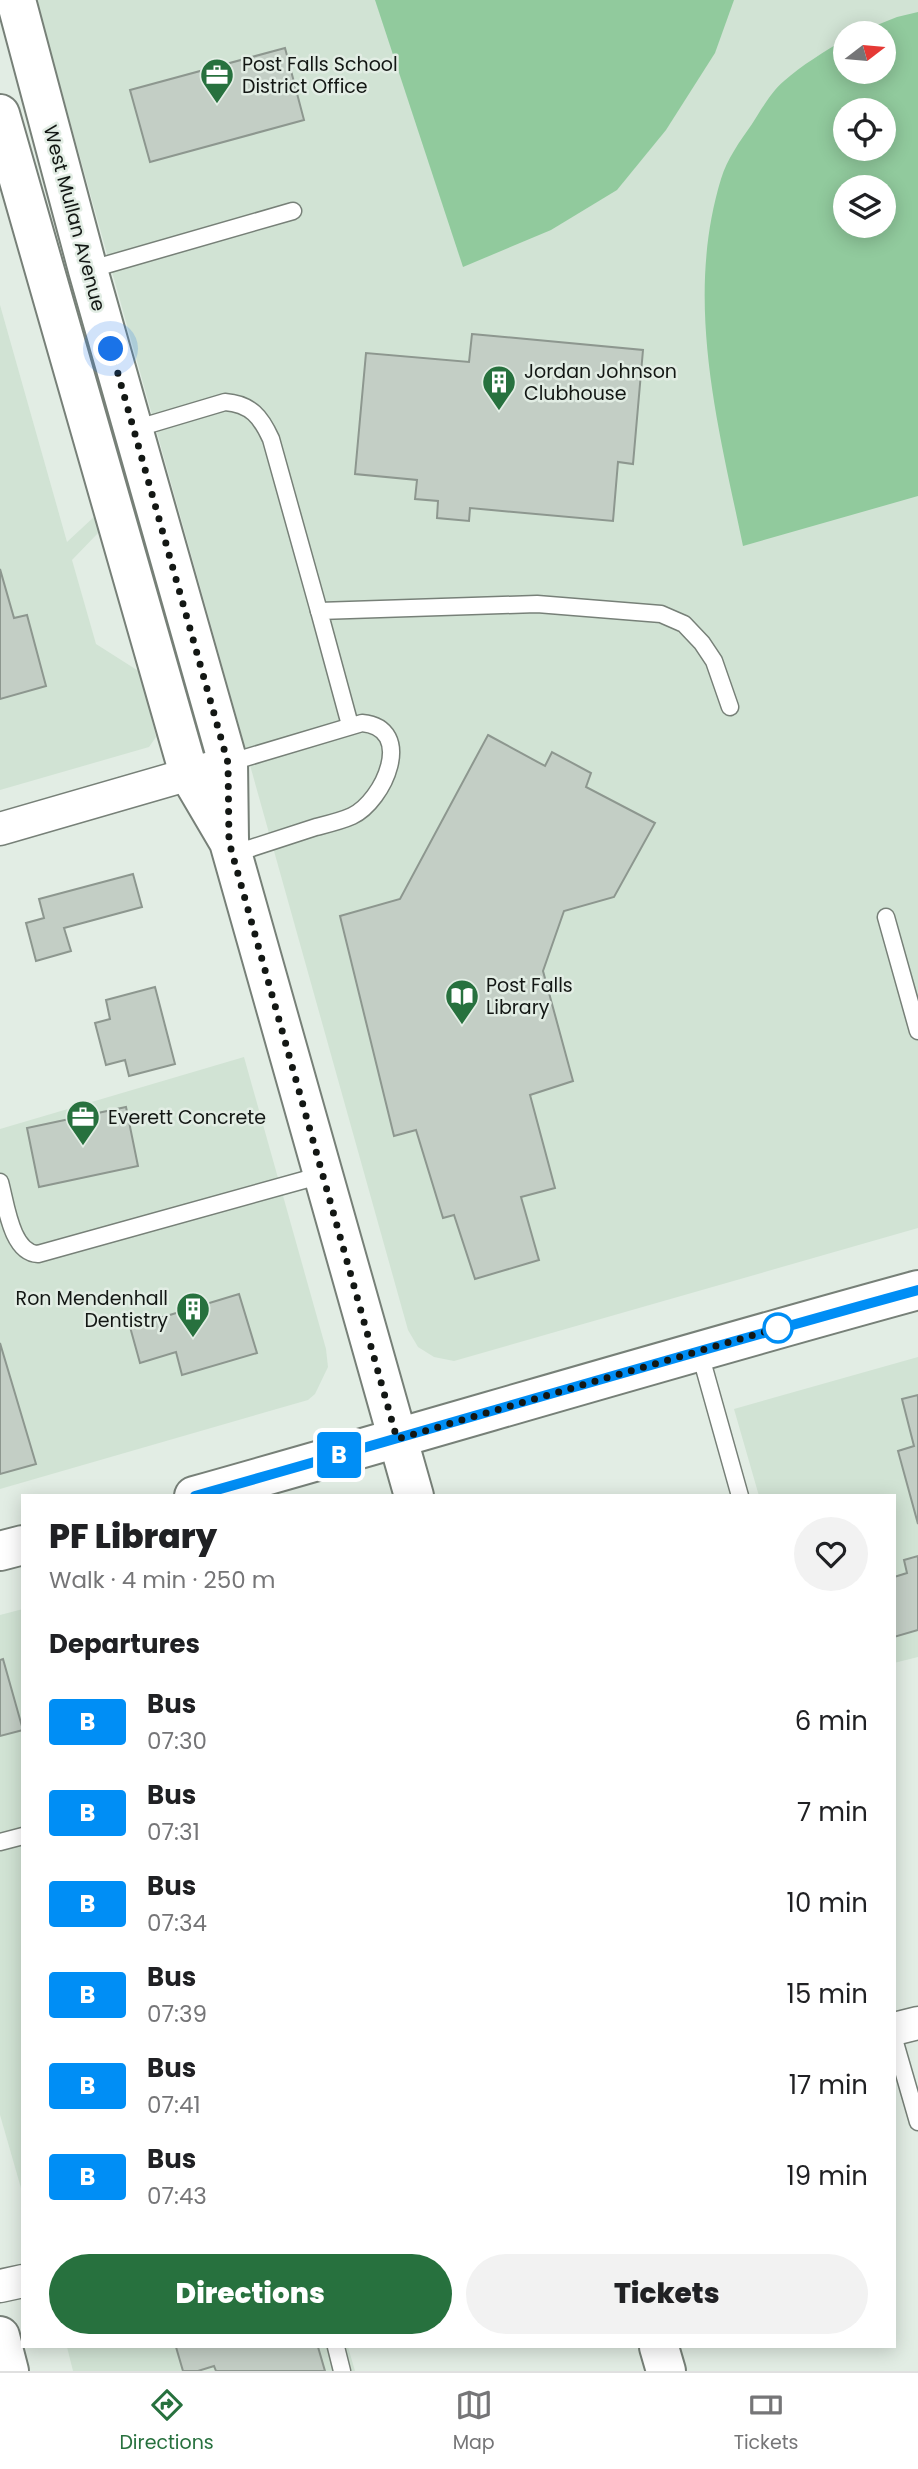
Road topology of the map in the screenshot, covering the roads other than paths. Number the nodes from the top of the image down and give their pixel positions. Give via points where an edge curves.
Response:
1 (16, 0) edge
2 (0, 114) edge
3 (293, 211) dead end
4 (88, 270) junction
5 (133, 429) junction
6 (93, 442) junction
7 (319, 611) junction
8 (730, 707) dead end
9 (350, 725) junction
10 (228, 763) junction
11 (189, 774) junction
12 (0, 829) edge
13 (231, 848) junction
14 (886, 917) dead end
15 (918, 1031) edge
16 (322, 1175) junction
17 (0, 1182) edge
18 (18, 1241) junction
19 (0, 1246) edge
20 (918, 1290) edge
21 (699, 1350) junction
22 (397, 1439) junction
23 (201, 1494) edge
24 (413, 1494) edge
25 (739, 1494) edge
26 (21, 1546) edge
27 (0, 1551) edge
28 (21, 1837) edge
29 (0, 1842) edge
30 (918, 2023) edge
31 (896, 2028) edge
32 (896, 2046) edge
33 (918, 2122) edge
34 (21, 2282) edge
35 (0, 2287) edge
36 (0, 2336) edge
37 (336, 2348) edge
38 (659, 2348) edge
39 (9, 2371) edge
40 (342, 2371) edge
41 (666, 2371) edge

1 - 4 street, West Mullan Avenue
2 - 6 street, West Mullan Avenue
3 - 4 lane
4 - 5 street, West Mullan Avenue
5 - 6 lane
5 - 7 lane via 225,402 251,408 271,439
5 - 10 street, West Mullan Avenue
6 - 11 street, West Mullan Avenue
7 - 8 lane via 537,604 661,614 684,624 702,643 714,661
7 - 9 lane
9 - 10 lane
9 - 13 lane via 375,724 386,732 393,755 376,794 354,816
10 - 11 street
10 - 13 street, West Mullan Avenue
11 - 12 street
11 - 13 street, West Mullan Avenue
13 - 16 street, West Mullan Avenue
14 - 15 lane
16 - 18 lane via 47,1253 29,1253
16 - 22 street, West Mullan Avenue
17 - 18 lane
18 - 19 lane
20 - 21 street
21 - 22 street
21 - 25 lane
22 - 23 street
22 - 24 street, West Mullan Avenue
26 - 27 street
28 - 29 lane
30 - 31 street
32 - 33 lane
34 - 35 street
36 - 39 street
37 - 40 lane
38 - 41 street

